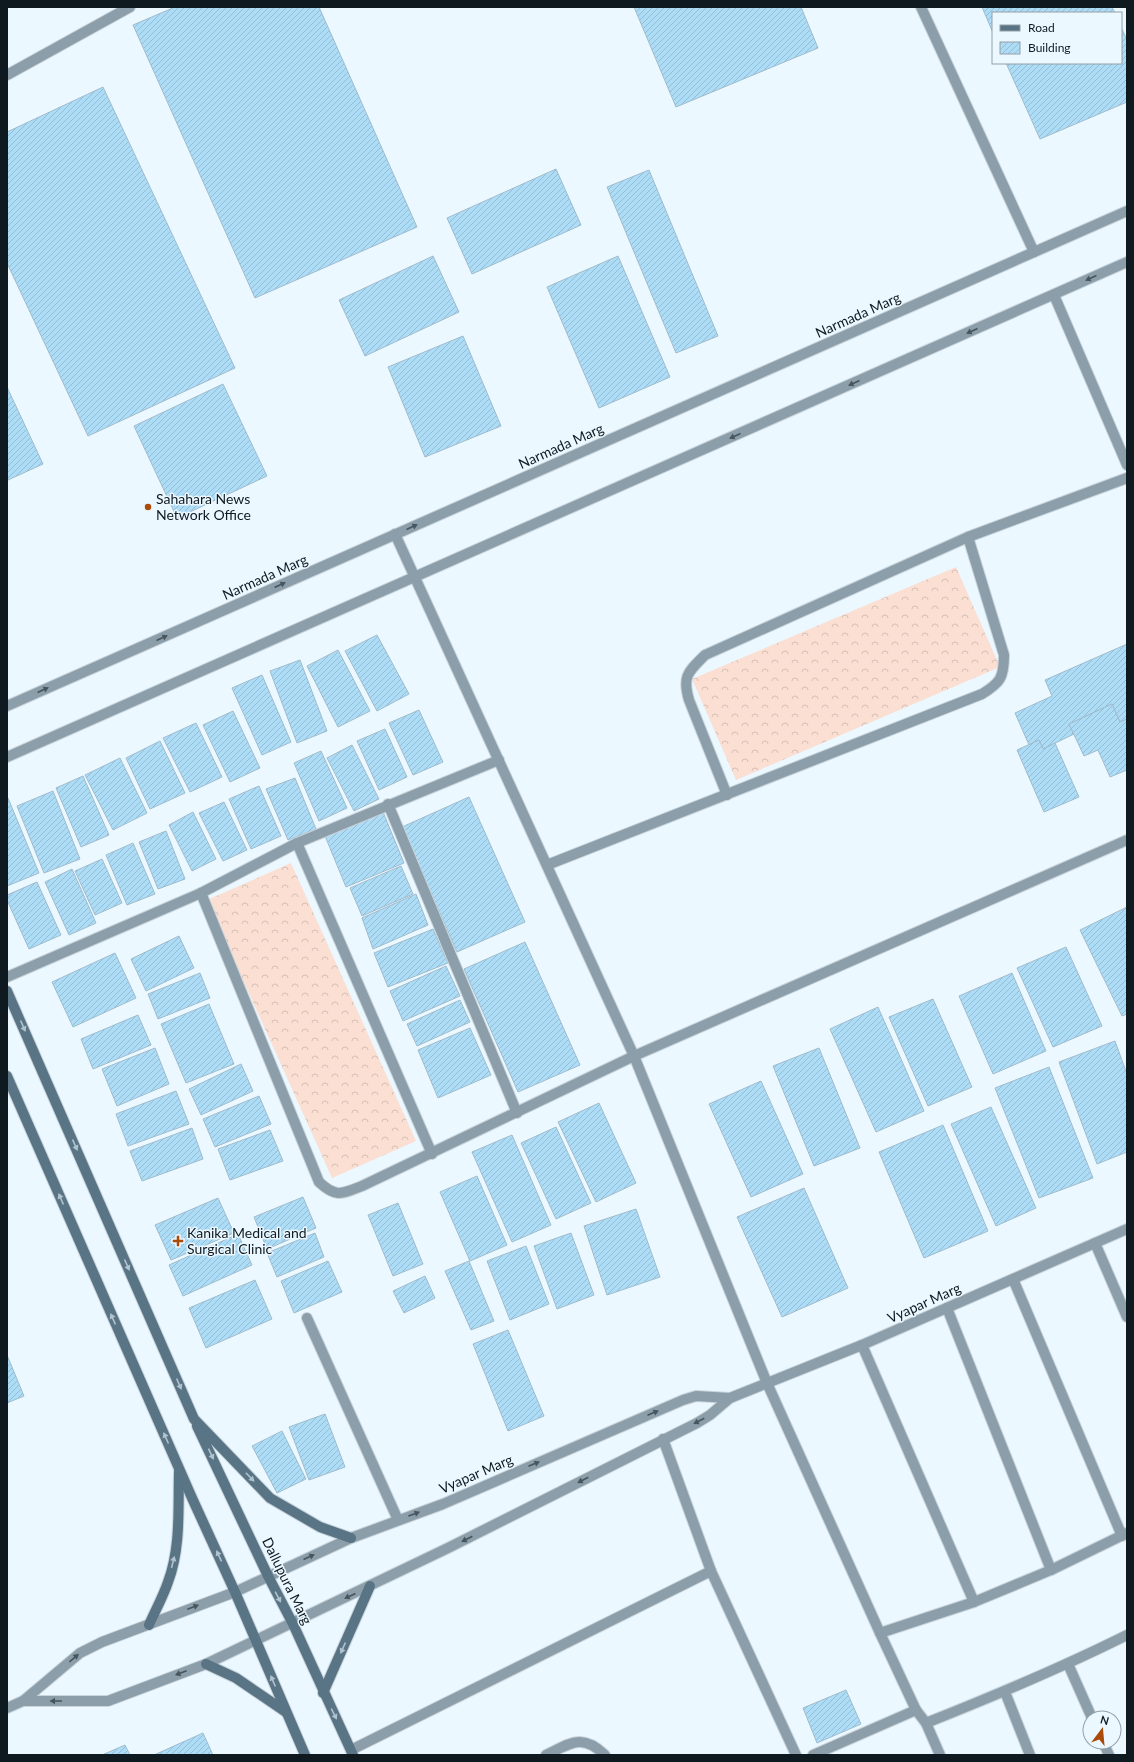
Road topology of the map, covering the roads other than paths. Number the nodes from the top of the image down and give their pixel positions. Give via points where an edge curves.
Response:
1 (130, 7) edge
2 (921, 7) edge
3 (7, 75) edge
4 (1127, 211) edge
5 (1034, 252) junction
6 (1127, 262) edge
7 (1054, 295) junction
8 (1127, 465) edge
9 (1127, 478) edge
10 (395, 534) junction
11 (968, 537) junction
12 (414, 577) junction
13 (7, 706) edge
14 (7, 757) edge
15 (499, 760) junction
16 (727, 795) junction
17 (388, 804) junction
18 (1127, 840) edge
19 (297, 843) junction
20 (547, 865) junction
21 (201, 893) junction
22 (7, 977) edge
23 (7, 990) edge
24 (634, 1056) junction
25 (7, 1076) edge
26 (517, 1113) junction
27 (432, 1154) junction
28 (1127, 1229) edge
29 (1095, 1243) junction
30 (1013, 1279) junction
31 (947, 1308) junction
32 (1127, 1317) edge
33 (308, 1318) dead end
34 (862, 1345) junction
35 (767, 1383) junction
36 (730, 1398) junction
37 (194, 1419) junction
38 (663, 1440) junction
39 (179, 1467) junction
40 (398, 1520) junction
41 (1124, 1534) edge
42 (351, 1538) junction
43 (1051, 1570) junction
44 (711, 1571) junction
45 (268, 1576) junction
46 (370, 1586) junction
47 (235, 1592) junction
48 (974, 1602) junction
49 (293, 1624) junction
50 (149, 1625) junction
51 (880, 1633) junction
52 (1127, 1635) edge
53 (255, 1641) junction
54 (206, 1664) junction
55 (1068, 1664) junction
56 (1005, 1692) junction
57 (323, 1693) junction
58 (23, 1701) junction
59 (7, 1708) edge
60 (916, 1710) junction
61 (1088, 1710) edge
62 (286, 1712) junction
63 (926, 1724) junction
64 (352, 1752) edge
65 (305, 1755) edge
66 (546, 1755) edge
67 (605, 1755) edge
68 (796, 1755) edge
69 (813, 1755) edge
70 (940, 1755) edge
71 (1030, 1755) edge

1 - 3 street
2 - 5 street
4 - 5 street, Narmada Marg
10 -> 5 street, Narmada Marg
6 -> 7 street
7 - 8 street
7 -> 12 street
9 - 11 street
10 - 12 street
13 -> 10 street, Narmada Marg
11 - 16 street via 705,655 689,671 685,687
11 - 16 street via 1004,656 1004,671 997,685 982,694
12 - 14 street
12 - 15 street
15 - 17 street
15 - 20 street
16 - 20 street
17 - 19 street
17 - 26 street
18 - 24 street
19 - 21 street
19 - 27 street
20 - 24 street
21 - 22 street
21 - 27 street via 319,1182 330,1192 344,1193
23 -> 37 main road, Dallupura Marg
24 - 26 street
24 - 35 street
39 -> 25 main road
26 - 27 street
28 - 29 street, Vyapar Marg
29 - 30 street, Vyapar Marg
29 - 32 street
30 - 31 street, Vyapar Marg
30 - 41 street
31 - 34 street, Vyapar Marg
31 - 43 street
33 - 40 street
34 - 35 street, Vyapar Marg
34 - 48 street
35 - 36 street, Vyapar Marg
35 - 51 street
36 -> 38 street, Vyapar Marg via 710,1415
40 -> 36 street, Vyapar Marg via 443,1504 683,1400 696,1396
37 -> 42 main road via 270,1498 320,1527
37 -> 45 main road, Dallupura Marg
38 - 44 street
38 -> 46 street, Vyapar Marg
47 -> 39 main road
50 -> 39 main road via 168,1582 175,1558
40 - 42 street, Vyapar Marg
41 - 43 street
45 -> 42 street, Vyapar Marg
43 - 48 street
44 - 64 street
44 - 68 street
45 - 47 street, Vyapar Marg
45 -> 49 main road, Dallupura Marg
46 -> 49 street, Vyapar Marg
46 -> 57 main road
50 -> 47 street, Vyapar Marg
47 - 53 main road
48 - 51 street
49 - 53 street, Vyapar Marg
49 - 57 main road, Dallupura Marg
58 -> 50 street, Vyapar Marg via 80,1653
51 - 60 street
52 - 55 street
53 - 54 street, Vyapar Marg
62 -> 53 main road
54 -> 58 street, Vyapar Marg via 108,1701
54 - 62 main road via 236,1678
55 - 56 street
55 - 61 street
56 - 63 street
56 - 71 street
57 -> 64 main road, Dallupura Marg
58 - 59 street
60 - 63 street
60 - 69 street
62 - 65 main road
63 - 70 street
66 - 67 street via 570,1743 583,1742 595,1746

